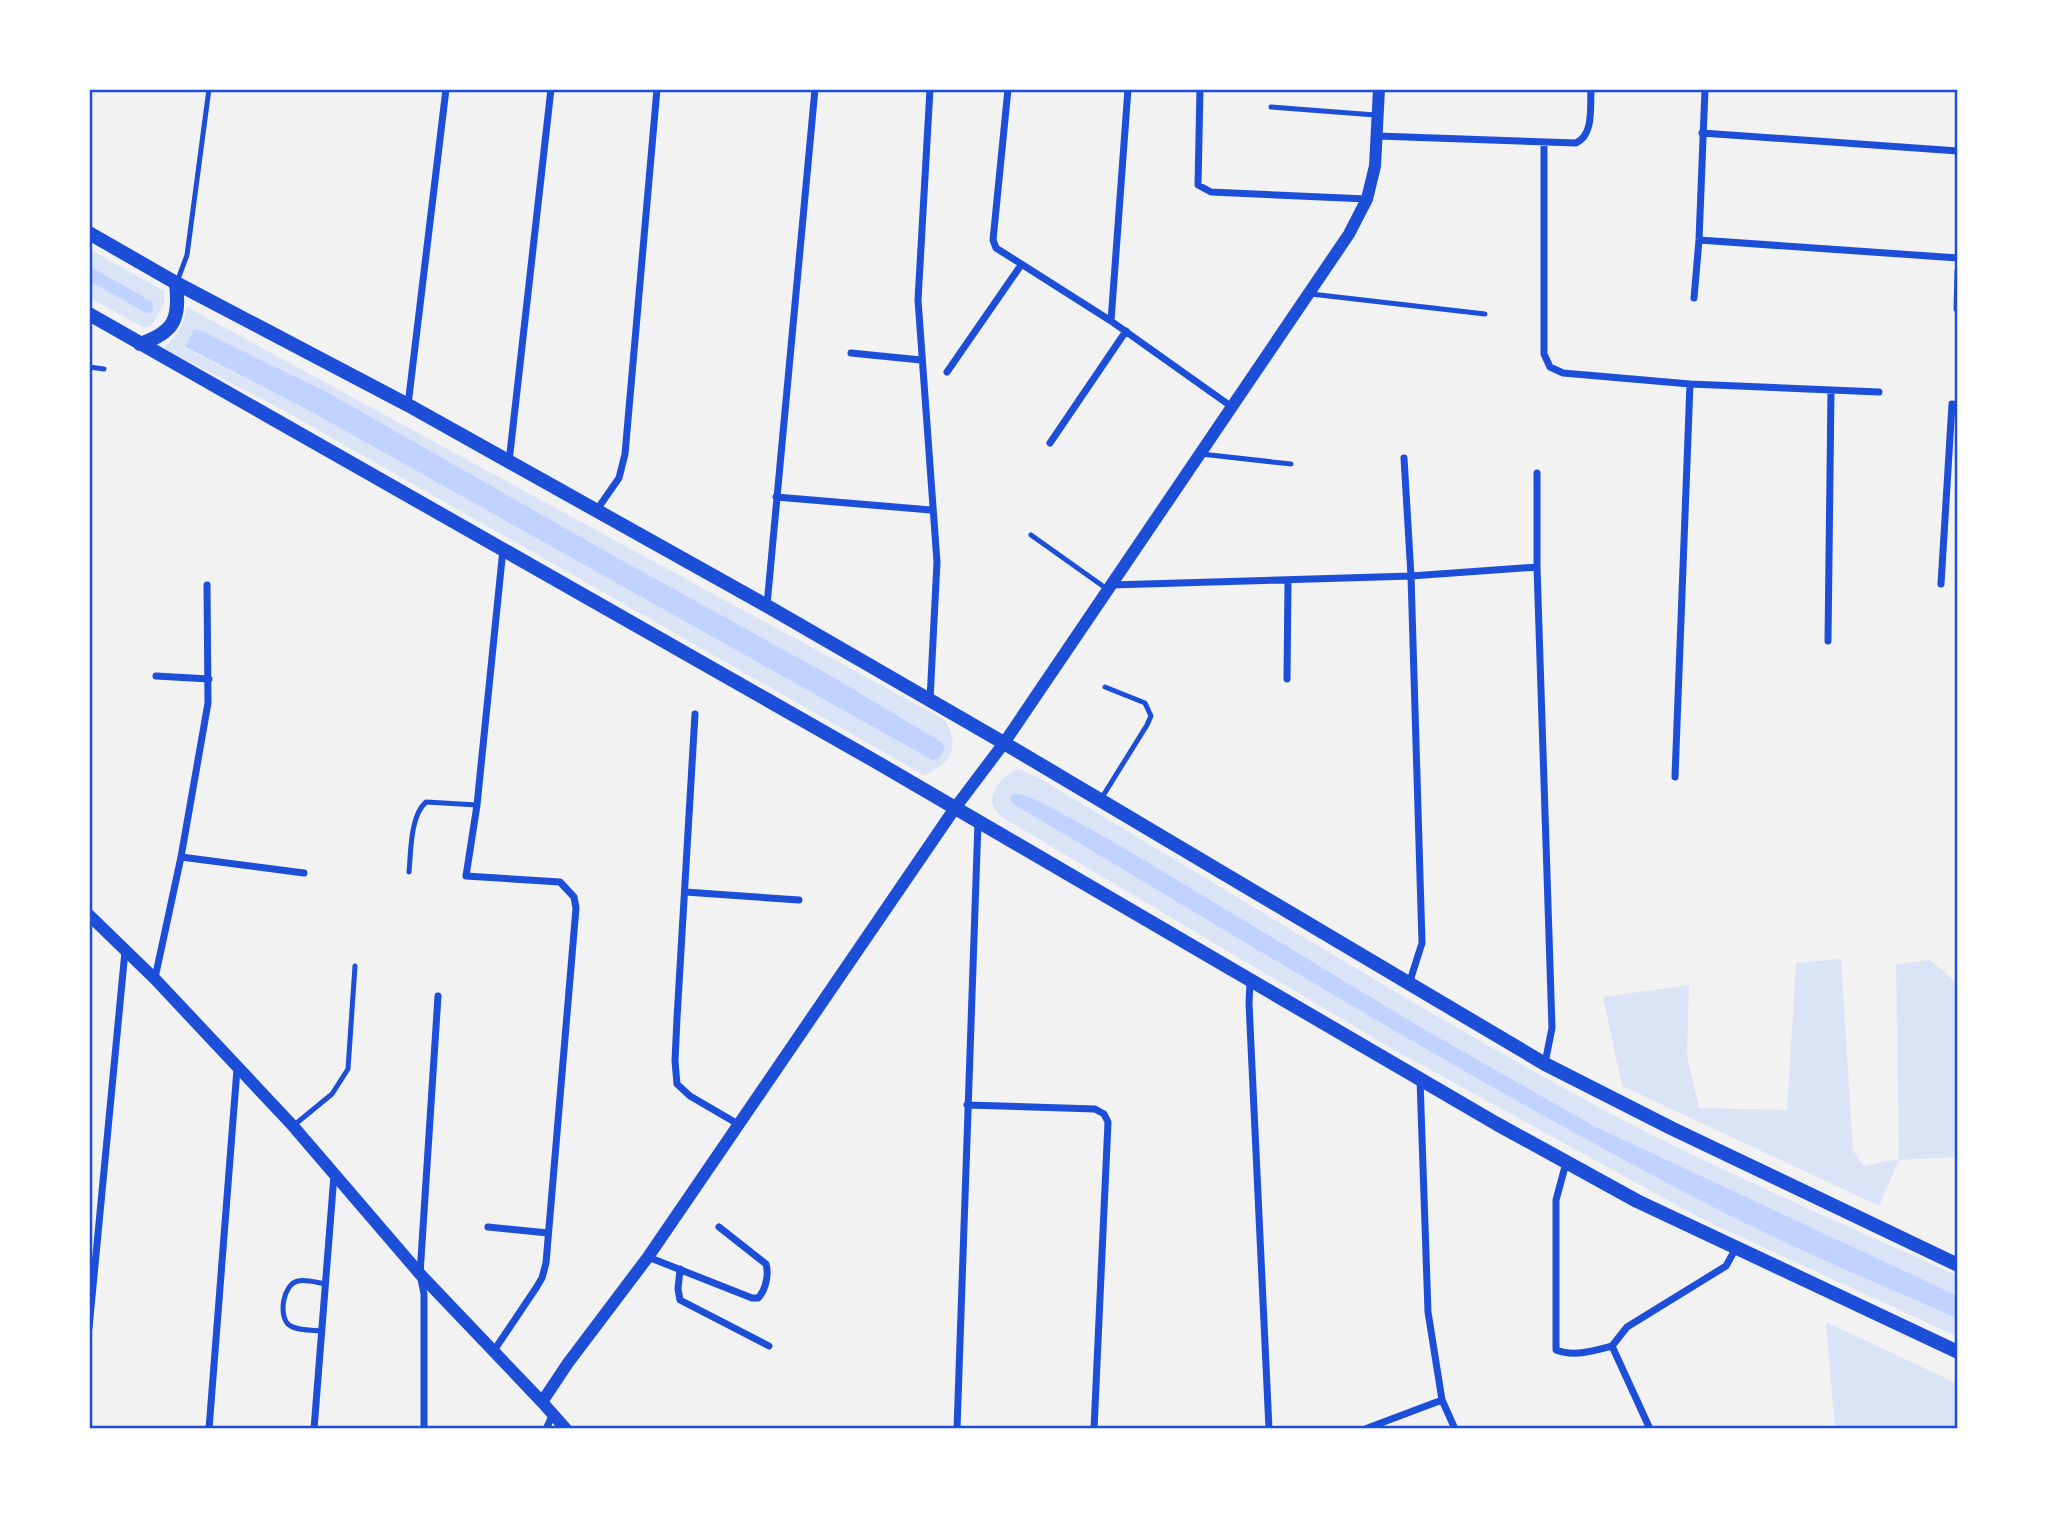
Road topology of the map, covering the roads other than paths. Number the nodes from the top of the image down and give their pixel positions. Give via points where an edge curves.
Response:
1 (209, 89) edge
2 (446, 89) edge
3 (551, 89) edge
4 (657, 89) edge
5 (815, 89) edge
6 (930, 89) edge
7 (1008, 89) edge
8 (1128, 89) edge
9 (1200, 89) edge
10 (1379, 89) edge
11 (1591, 89) edge
12 (1704, 89) edge
13 (1271, 107) dead end
14 (1379, 115) junction
15 (1702, 133) junction
16 (1378, 136) junction
17 (1544, 143) junction
18 (1958, 151) edge
19 (1367, 199) junction
20 (89, 233) edge
21 (1699, 240) junction
22 (1958, 258) edge
23 (1021, 265) junction
24 (1958, 271) edge
25 (176, 283) junction
26 (1311, 294) junction
27 (1694, 298) dead end
28 (1956, 309) edge
29 (89, 314) edge
30 (1485, 314) dead end
31 (1111, 321) junction
32 (1126, 331) junction
33 (140, 344) junction
34 (851, 353) dead end
35 (921, 360) junction
36 (89, 367) edge
37 (104, 369) dead end
38 (947, 372) dead end
39 (1690, 384) junction
40 (1831, 390) junction
41 (1879, 392) dead end
42 (408, 405) junction
43 (1958, 405) edge
44 (1233, 407) junction
45 (1050, 443) dead end
46 (1200, 454) junction
47 (1404, 458) dead end
48 (508, 462) junction
49 (1291, 464) dead end
50 (1537, 473) dead end
51 (776, 497) junction
52 (931, 510) junction
53 (596, 512) junction
54 (1031, 535) dead end
55 (503, 549) junction
56 (1537, 567) junction
57 (1411, 576) junction
58 (1288, 580) junction
59 (1941, 584) dead end
60 (207, 585) dead end
61 (1109, 587) junction
62 (767, 606) junction
63 (1828, 641) dead end
64 (156, 676) dead end
65 (209, 679) junction
66 (1287, 679) dead end
67 (1105, 687) dead end
68 (930, 701) junction
69 (695, 714) dead end
70 (999, 748) junction
71 (1675, 777) dead end
72 (1100, 801) junction
73 (478, 805) junction
74 (955, 808) junction
75 (978, 822) junction
76 (181, 857) junction
77 (409, 872) dead end
78 (304, 873) dead end
79 (685, 892) junction
80 (799, 900) dead end
81 (89, 915) edge
82 (125, 951) junction
83 (355, 966) dead end
84 (155, 979) junction
85 (1250, 982) junction
86 (1409, 985) junction
87 (438, 996) dead end
88 (1545, 1064) junction
89 (237, 1069) junction
90 (1420, 1080) junction
91 (967, 1105) junction
92 (738, 1124) junction
93 (293, 1126) junction
94 (1567, 1162) junction
95 (334, 1175) junction
96 (488, 1227) dead end
97 (719, 1227) dead end
98 (548, 1233) junction
99 (1735, 1248) junction
100 (648, 1257) junction
101 (1958, 1265) edge
102 (680, 1269) junction
103 (420, 1274) junction
104 (326, 1284) junction
105 (89, 1328) edge
106 (322, 1331) junction
107 (769, 1346) dead end
108 (1612, 1346) junction
109 (1958, 1352) edge
110 (493, 1353) junction
111 (1442, 1400) junction
112 (542, 1402) junction
113 (553, 1413) junction
114 (209, 1429) edge
115 (314, 1429) edge
116 (424, 1429) edge
117 (546, 1429) edge
118 (566, 1429) edge
119 (957, 1429) edge
120 (1094, 1429) edge
121 (1269, 1429) edge
122 (1365, 1429) edge
123 (1455, 1429) edge
124 (1650, 1429) edge

1 - 25 lane via 187,255
2 - 42 street
3 - 48 street
4 - 53 street via 625,454 619,478
5 - 51 street
6 - 35 street via 918,300
7 - 23 street via 993,240 996,248
8 - 31 street
9 - 19 street via 1201,188
10 - 14 street
11 - 17 street via 1588,133 1583,139
12 - 15 street
13 - 14 lane
14 - 16 street
15 - 18 street
15 - 21 street
16 - 17 street
16 - 19 street
17 - 39 street via 1544,354 1550,367 1563,373
19 - 26 street
20 - 25 main road
21 - 22 street
21 - 27 street
23 - 31 street
23 - 38 street
24 - 28 street
25 - 33 main road via 177,314 171,327
25 - 42 main road
26 - 30 lane
26 - 44 street
29 - 33 main road
31 - 32 street
32 - 44 street
32 - 45 street
33 - 55 main road
34 - 35 street
35 - 52 street
36 - 37 lane
39 - 40 street
39 - 71 street
40 - 41 street
40 - 63 street
42 - 48 main road
43 - 59 street via 1952,404
44 - 46 street
46 - 49 lane
46 - 61 street
47 - 57 street
48 - 53 main road
50 - 56 street
51 - 52 street
51 - 62 street
52 - 68 street via 937,562
53 - 62 main road
54 - 61 lane
55 - 73 street
55 - 74 main road
56 - 57 street
56 - 88 street via 1552,1028
57 - 58 street
57 - 86 street via 1422,943
58 - 61 street
58 - 66 street
60 - 65 street
61 - 70 street
62 - 68 main road
64 - 65 street
65 - 76 street
67 - 72 lane via 1145,703 1150,716
68 - 70 main road
69 - 79 street
70 - 72 main road
70 - 74 street
72 - 86 main road
73 - 77 lane via 426,802 416,818
73 - 98 street via 466,876 560,882 575,897
74 - 75 main road
74 - 92 street
75 - 85 main road
75 - 91 street
76 - 78 street
76 - 84 street
79 - 80 street
79 - 92 street via 677,1084
81 - 82 street
82 - 84 street
82 - 105 street
83 - 93 lane via 348,1069 332,1094
84 - 89 street
85 - 90 main road
85 - 121 street
86 - 88 main road
87 - 103 street
88 - 101 main road
89 - 93 street
89 - 114 street
90 - 94 main road
90 - 111 street via 1428,1312
91 - 119 street
91 - 120 street via 1095,1109 1108,1122
92 - 100 street
93 - 95 street
94 - 99 main road via 1637,1202
94 - 108 street via 1556,1200 1556,1350 1583,1354
95 - 103 street
95 - 104 street
96 - 98 street
97 - 102 street via 766,1264 769,1272 761,1295 752,1298
98 - 110 street via 542,1278
99 - 108 street via 1726,1266 1626,1327
99 - 109 main road
100 - 102 street
100 - 112 street
102 - 107 street via 680,1300
103 - 110 street
103 - 116 street
104 - 106 street
104 - 106 lane via 291,1284 283,1307 289,1325
106 - 115 street
108 - 124 street
110 - 112 street
111 - 122 street
111 - 123 street
112 - 113 street
113 - 117 street
113 - 118 street

